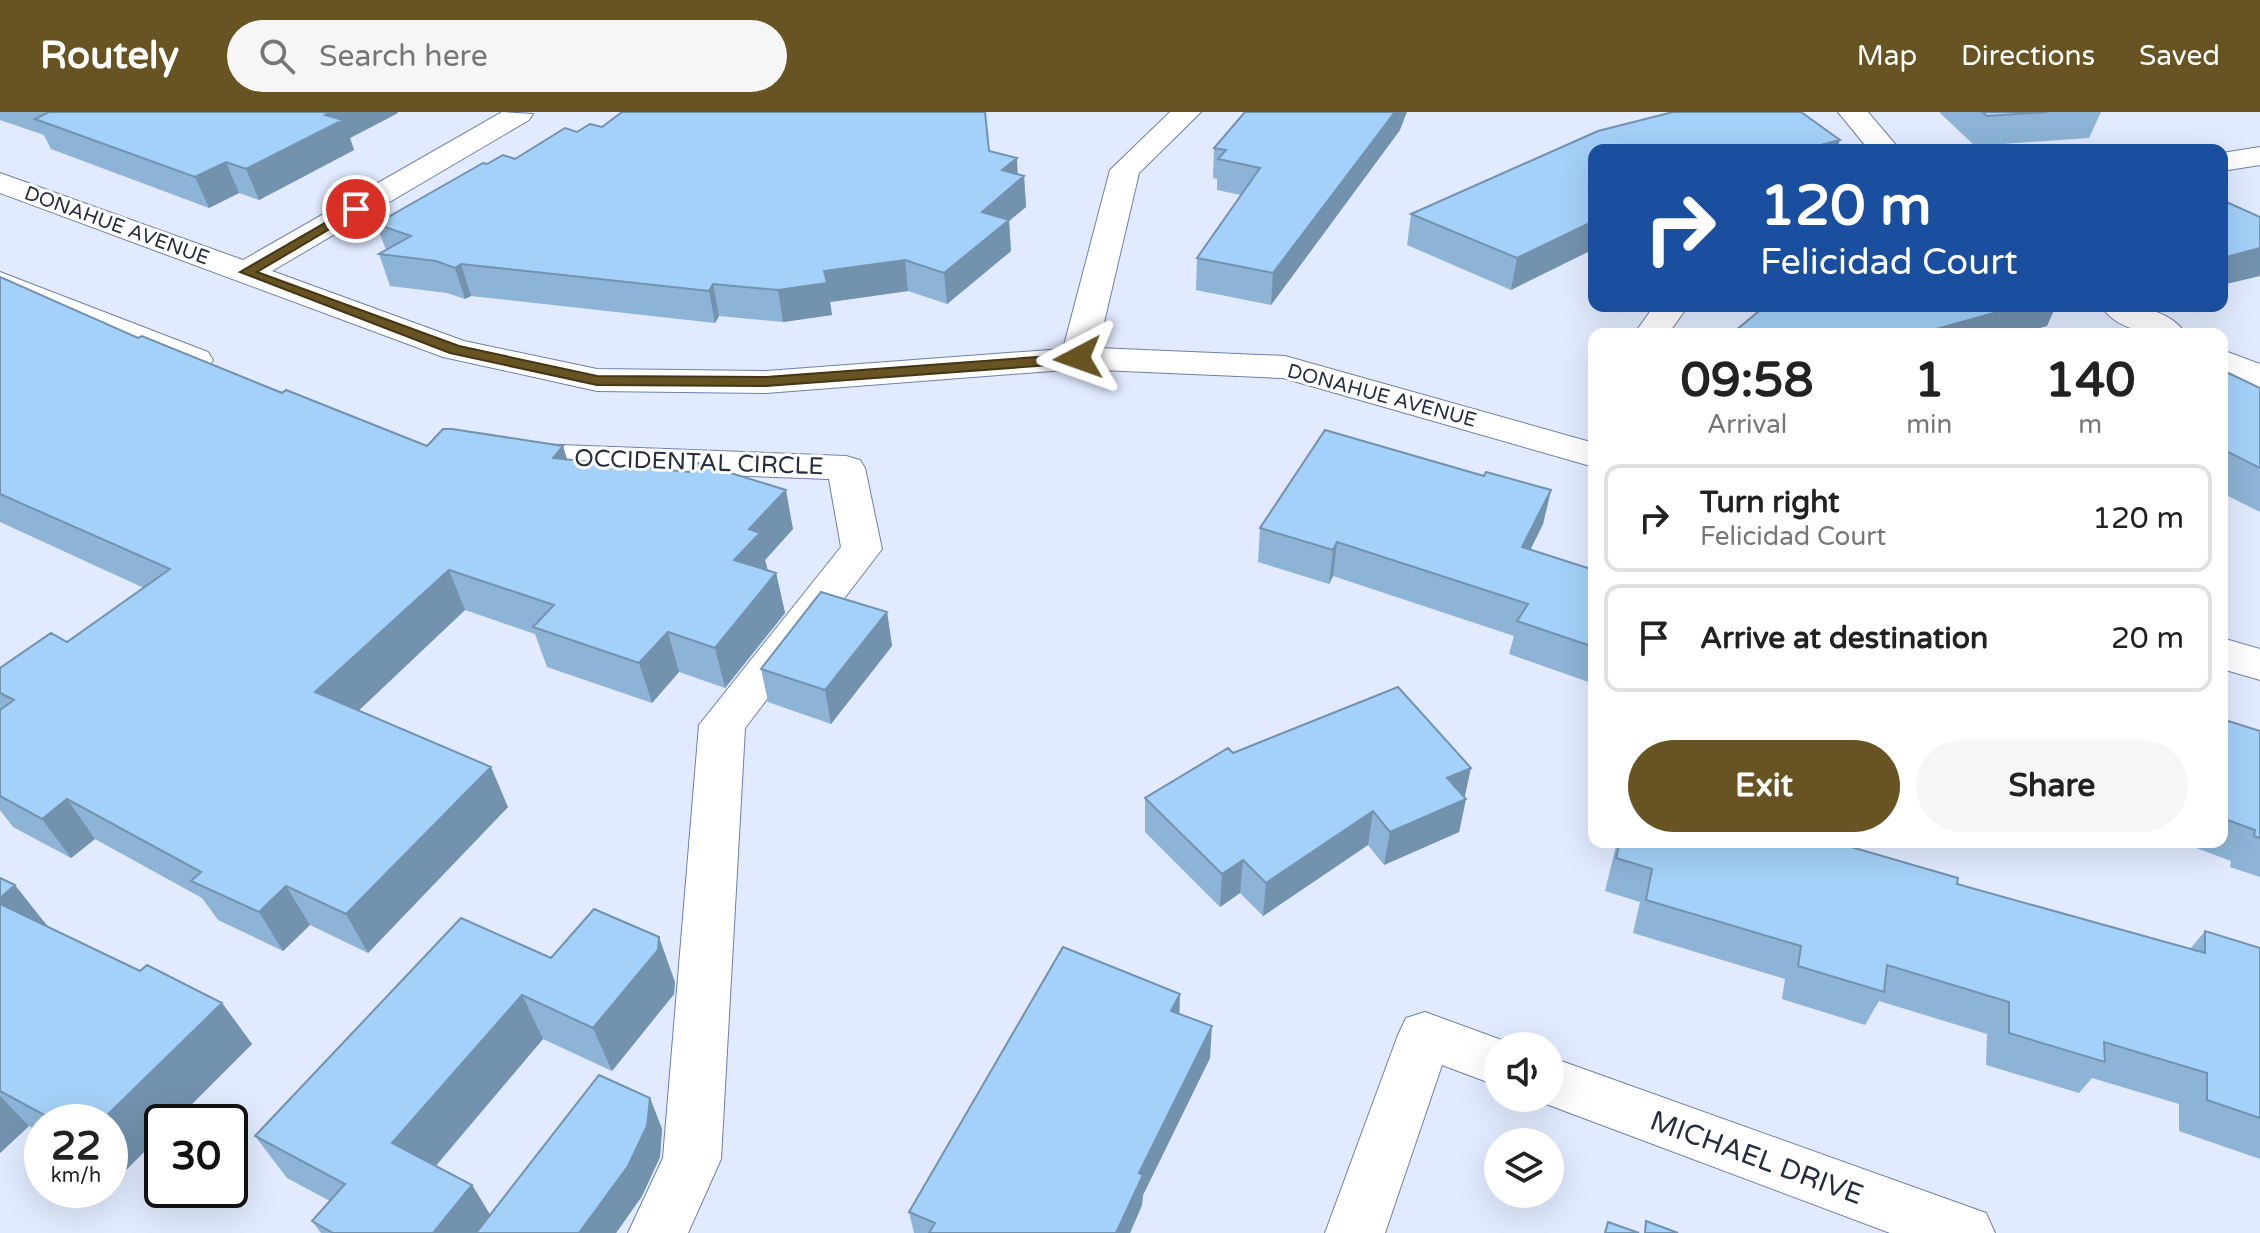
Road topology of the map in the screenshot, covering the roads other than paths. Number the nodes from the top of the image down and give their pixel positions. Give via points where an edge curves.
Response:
1 (1187, 112) edge
2 (1852, 112) edge
3 (519, 114) edge
4 (1880, 144) edge
5 (2260, 156) edge
6 (2228, 161) edge
7 (0, 182) edge
8 (247, 272) junction
9 (0, 282) edge
10 (2129, 312) edge
11 (2158, 328) edge
12 (1078, 358) junction
13 (2228, 364) edge
14 (234, 376) edge
15 (2260, 377) edge
16 (1583, 452) edge
17 (471, 454) edge
18 (2228, 655) edge
19 (2260, 665) edge
20 (1484, 1057) edge
21 (1564, 1086) edge
22 (658, 1233) edge
23 (1355, 1233) edge
24 (1965, 1233) edge

1 - 12 street via 1125,170
2 - 4 street
3 - 8 street
5 - 6 street
7 - 8 street, DONAHUE AVENUE
8 - 12 street, DONAHUE AVENUE via 455,350 597,380 766,382
9 - 14 street
10 - 11 street
12 - 16 street, DONAHUE AVENUE via 1285,367
13 - 15 street
17 - 22 street, OCCIDENTAL CIRCLE via 846,468 862,549 722,725 692,1159
18 - 19 street
20 - 23 street via 1425,1035
21 - 24 street, MICHAEL DRIVE

